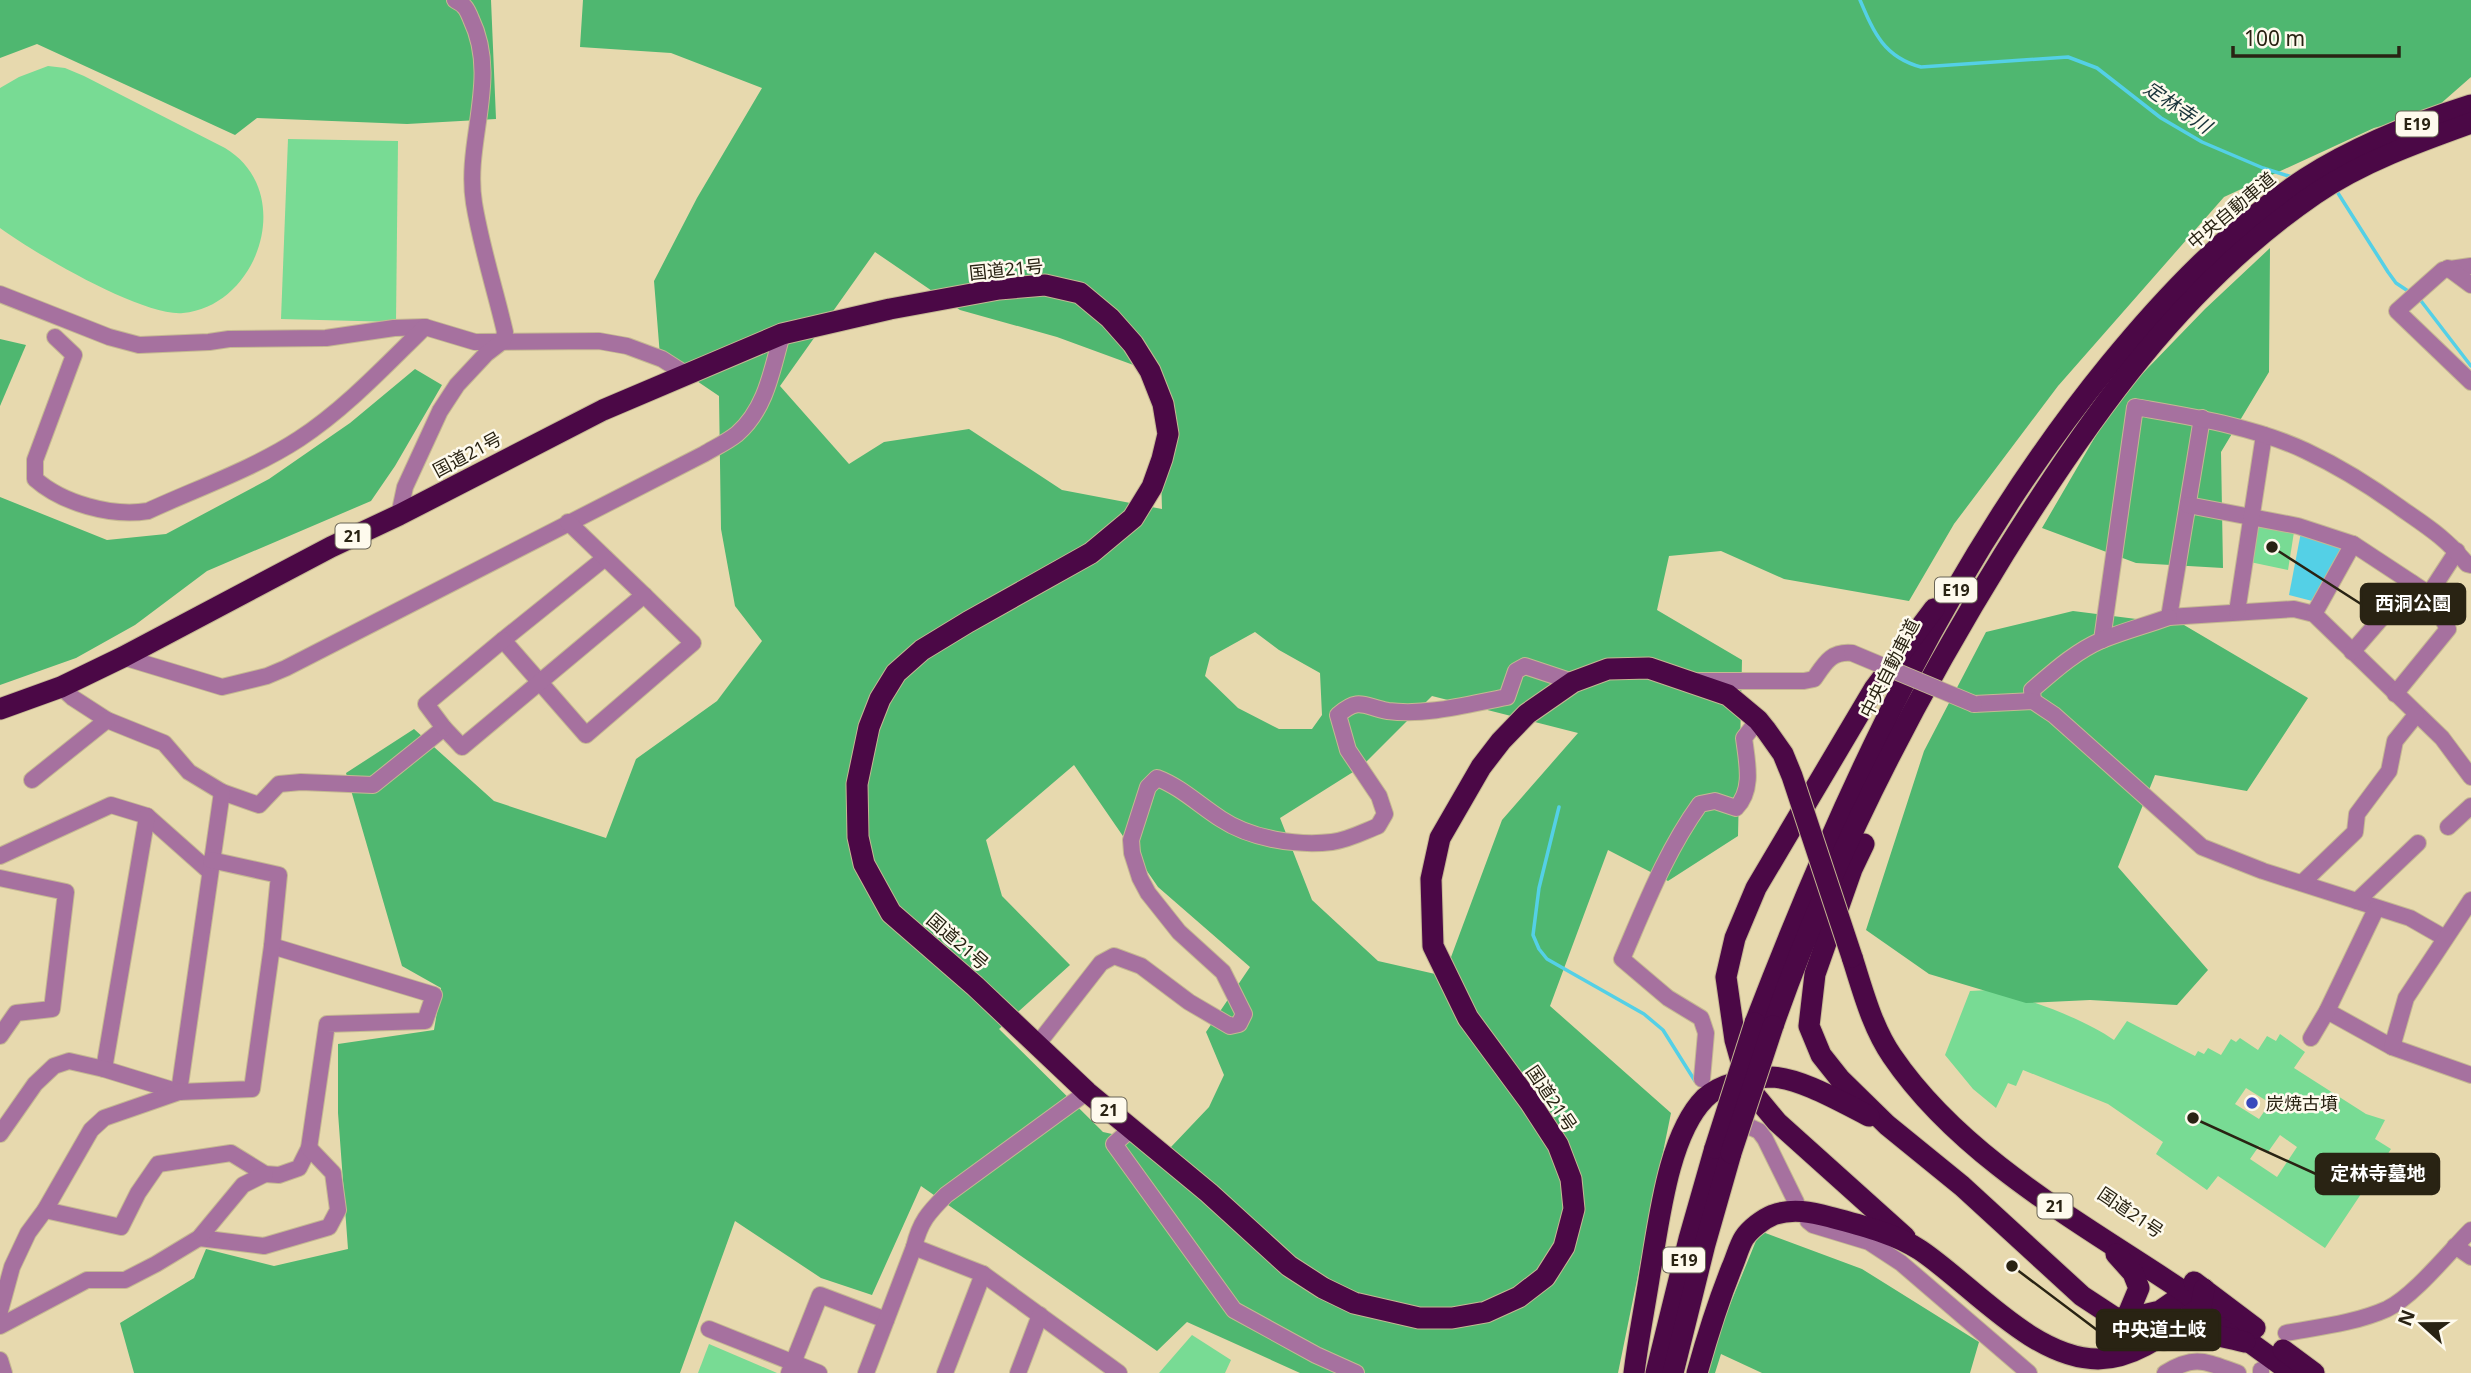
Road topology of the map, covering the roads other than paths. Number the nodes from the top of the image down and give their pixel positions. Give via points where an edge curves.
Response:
1 (455, 0) edge
2 (2471, 105) edge
3 (2471, 123) edge
4 (2368, 154) junction
5 (2258, 225) junction
6 (2471, 266) edge
7 (2448, 268) junction
8 (2471, 285) edge
9 (0, 294) edge
10 (425, 327) junction
11 (782, 334) junction
12 (55, 337) dead end
13 (503, 341) junction
14 (687, 375) junction
15 (2471, 382) edge
16 (2202, 418) junction
17 (2264, 435) junction
18 (2188, 505) junction
19 (399, 515) junction
20 (2253, 516) junction
21 (2026, 519) junction
22 (568, 522) junction
23 (2353, 544) junction
24 (2457, 551) junction
25 (605, 558) junction
26 (2471, 565) edge
27 (1967, 569) junction
28 (2412, 583) junction
29 (2429, 594) junction
30 (644, 595) junction
31 (2237, 612) junction
32 (2314, 614) junction
33 (2169, 618) junction
34 (503, 640) junction
35 (2102, 640) junction
36 (2352, 652) junction
37 (123, 657) junction
38 (1690, 681) junction
39 (541, 682) junction
40 (1573, 682) junction
41 (61, 687) junction
42 (2395, 695) junction
43 (2033, 701) junction
44 (0, 709) edge
45 (2416, 715) junction
46 (107, 720) junction
47 (1762, 725) junction
48 (444, 728) junction
49 (2471, 777) edge
50 (32, 780) dead end
51 (222, 792) junction
52 (2471, 806) edge
53 (147, 816) junction
54 (2448, 827) dead end
55 (2418, 843) dead end
56 (0, 856) edge
57 (210, 865) junction
58 (0, 878) edge
59 (2302, 883) junction
60 (2471, 900) edge
61 (2357, 901) junction
62 (2376, 909) junction
63 (2445, 938) junction
64 (272, 946) junction
65 (2326, 1011) junction
66 (1764, 1025) junction
67 (0, 1035) edge
68 (2311, 1038) dead end
69 (1037, 1045) junction
70 (2392, 1047) junction
71 (104, 1069) junction
72 (2471, 1075) edge
73 (1702, 1079) dead end
74 (1920, 1090) junction
75 (179, 1092) junction
76 (1087, 1092) junction
77 (1717, 1112) dead end
78 (1887, 1125) junction
79 (1131, 1129) junction
80 (0, 1134) edge
81 (309, 1148) junction
82 (1723, 1150) junction
83 (265, 1174) junction
84 (1796, 1202) dead end
85 (46, 1210) junction
86 (1808, 1221) dead end
87 (2091, 1229) junction
88 (2471, 1230) edge
89 (199, 1238) junction
90 (2455, 1246) junction
91 (914, 1247) junction
92 (1920, 1250) junction
93 (2471, 1257) edge
94 (983, 1274) junction
95 (2197, 1296) junction
96 (0, 1311) edge
97 (1040, 1315) junction
98 (2126, 1319) junction
99 (886, 1320) junction
100 (0, 1326) edge
101 (709, 1329) dead end
102 (2286, 1334) dead end
103 (2254, 1343) junction
104 (2146, 1346) junction
105 (1096, 1357) junction
106 (0, 1360) edge
107 (791, 1368) edge
108 (4, 1373) edge
109 (819, 1373) edge
110 (866, 1373) edge
111 (945, 1373) edge
112 (1018, 1373) edge
113 (1090, 1373) edge
114 (1119, 1373) edge
115 (1356, 1373) edge
116 (1634, 1373) edge
117 (1656, 1373) edge
118 (1673, 1373) edge
119 (1697, 1373) edge
120 (2029, 1373) edge
121 (2165, 1373) edge
122 (2238, 1373) edge
123 (2292, 1373) edge
124 (2314, 1373) edge

1 - 13 street via 465,4 484,62 472,178 505,332
2 - 4 highway, 中央自動車道 / E19 via 2418,123
3 - 4 highway, 中央自動車道 / E19
4 - 5 highway, 中央自動車道 / E19 via 2307,177
5 - 21 highway, 中央自動車道 / E19 via 2142,354
5 - 27 highway, 中央自動車道 / E19 via 2181,283 2101,375 2046,448
6 - 7 street
7 - 8 street
7 - 15 street via 2397,311
9 - 10 street via 139,345 326,338
10 - 12 street via 302,437 249,466 132,514 105,511 49,491 35,479 35,460 74,355
10 - 13 street via 475,342
11 - 14 highway, 国道21号 / 21
11 - 22 street via 763,399 736,434
11 - 69 highway, 国道21号 / 21 via 890,309 1045,285 1080,293 1110,318 1150,371 1163,404 1168,434 1162,459 1133,518 1091,553 922,650 896,673 869,727 857,784 858,837 864,864 891,913
13 - 14 street via 599,341 627,346 662,359
13 - 19 street via 457,385 440,411 405,487
14 - 19 highway, 国道21号 / 21 via 603,410
16 - 17 street
16 - 18 street
16 - 35 street via 2135,407
17 - 20 street
17 - 24 street via 2305,450 2367,484
18 - 20 street
18 - 33 street
19 - 37 highway, 国道21号 / 21
20 - 23 street
20 - 31 street
21 - 66 highway, 中央自動車道 / E19 via 1915,705
21 - 78 highway via 1925,714 1852,869 1815,974 1809,1026 1821,1055
22 - 25 street
22 - 37 street via 267,676 222,687
23 - 28 street
23 - 32 street
24 - 26 street
24 - 29 street
25 - 30 street
25 - 34 street
27 - 66 highway, 中央自動車道 / E19 via 1844,809 1787,940
27 - 92 highway via 1874,689 1756,888 1735,938 1726,977 1734,1040 1746,1079 1777,1122
28 - 29 street
28 - 36 street
29 - 42 street via 2448,629
30 - 39 street
30 - 39 street via 693,643 586,736
31 - 32 street via 2294,609
31 - 33 street
32 - 36 street
33 - 35 street
34 - 39 street
34 - 48 street via 426,704
35 - 43 street via 2032,690
36 - 42 street
37 - 41 highway, 国道21号 / 21
38 - 40 highway, 国道21号 / 21 via 1649,668 1608,670
38 - 43 street, bridge via 1804,681 1814,679 1831,655 1841,652 1974,704
38 - 47 highway, 国道21号 / 21 via 1728,695
39 - 48 street via 462,747
40 - 69 street via 1525,666 1516,671 1507,697 1418,712 1350,705 1338,715 1349,750 1379,796 1385,814 1378,826 1333,842 1271,839 1224,821 1173,784 1157,778 1148,787 1131,840 1139,878 1179,932 1223,972 1244,1014 1239,1024 1230,1026 1141,966 1114,956 1101,963
40 - 79 highway, 国道21号 / 21 via 1527,714 1481,767 1440,838 1431,879 1433,947 1450,984 1468,1018 1558,1145 1571,1179 1574,1209 1564,1247 1545,1277 1519,1297 1486,1312 1452,1318 1419,1318 1354,1303 1289,1266
41 - 44 highway, 国道21号 / 21
41 - 46 street
42 - 45 street
43 - 59 street via 2202,847
45 - 49 street via 2442,738
45 - 59 street via 2395,741 2389,771 2357,814 2355,832
46 - 50 street
46 - 51 street via 163,743 189,772
47 - 73 street via 1744,738 1749,774 1745,799 1736,808 1715,801 1700,804 1652,888 1622,959 1668,998 1701,1018 1706,1033
47 - 74 highway, 国道21号 / 21, bridge via 1792,776 1871,1016 1892,1055
48 - 51 street via 373,785 279,784 259,805
51 - 57 street
52 - 54 street
53 - 56 street via 111,805
53 - 57 street
53 - 71 street
55 - 61 street
57 - 64 street via 279,875
57 - 75 street
58 - 67 street via 66,892 52,1009 16,1013
59 - 61 street
60 - 63 street
61 - 62 street
62 - 63 street via 2410,918
62 - 65 street
63 - 70 street via 2406,998
64 - 75 street via 253,1089
64 - 81 street via 434,995 425,1021 327,1024
65 - 68 street
65 - 70 street
66 - 82 highway, 中央自動車道 / E19, bridge
69 - 76 highway, 国道21号 / 21
70 - 72 street
71 - 75 street
71 - 80 street via 69,1061 54,1066 35,1084
74 - 87 highway, 国道21号 / 21 via 1946,1120 1994,1161
74 - 95 highway, 国道21号 / 21
75 - 85 street via 104,1118 91,1130
76 - 79 highway, 国道21号 / 21
76 - 91 street via 946,1195 919,1225
77 - 84 street via 1759,1131
78 - 98 highway via 1962,1186 2082,1296 2114,1317
78 - 116 highway via 1811,1087 1773,1077 1743,1081 1708,1095 1684,1127 1676,1151
79 - 115 street via 1114,1144 1234,1310
81 - 83 street via 299,1168
81 - 89 street via 333,1173 338,1210 329,1227 264,1246
82 - 117 highway, 中央自動車道 / E19 via 1689,1239
82 - 118 highway, 中央自動車道 / E19
83 - 85 street via 231,1153 176,1159 158,1164 121,1227
83 - 89 street via 243,1185
85 - 96 street via 28,1233 12,1267
86 - 120 street via 1868,1242 1901,1263
87 - 95 highway, 国道21号 / 21
87 - 98 highway via 2133,1273 2138,1288
88 - 90 street
89 - 100 street via 125,1280 86,1280
90 - 93 street
90 - 102 street via 2389,1308
91 - 94 street
91 - 99 street
92 - 104 highway via 2033,1337 2058,1350 2100,1359
92 - 119 highway via 1884,1233 1814,1213 1774,1214 1745,1237 1712,1318
94 - 97 street
94 - 111 street
95 - 98 highway
95 - 103 highway, 国道21号 / 21
95 - 104 highway
95 - 124 highway, 国道21号 / 21
97 - 105 street
97 - 112 street
99 - 107 street via 820,1295
99 - 110 street
101 - 107 street
103 - 104 highway via 2184,1332
103 - 123 highway, 国道21号 / 21
105 - 113 street
105 - 114 street
106 - 108 street
107 - 109 street
121 - 122 street via 2184,1362 2197,1361

